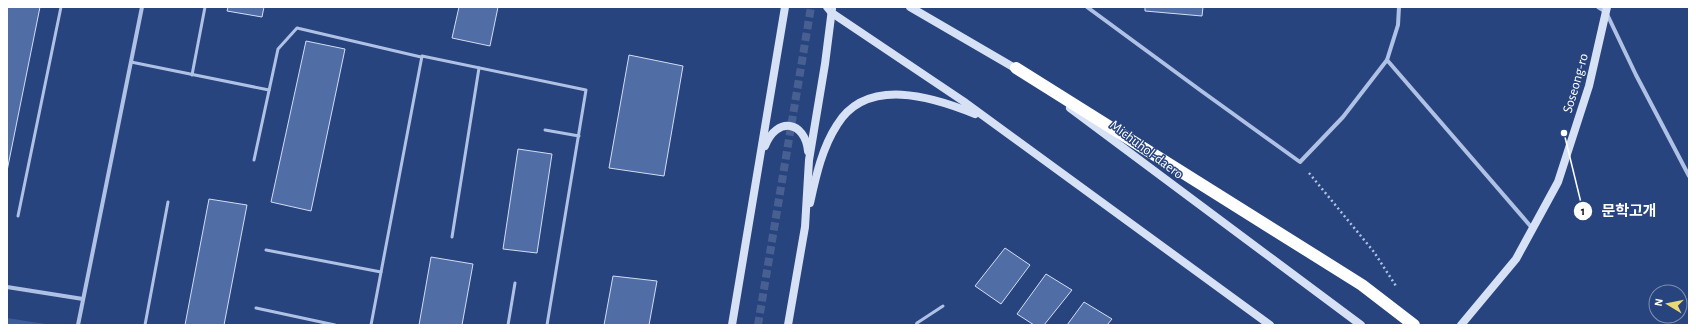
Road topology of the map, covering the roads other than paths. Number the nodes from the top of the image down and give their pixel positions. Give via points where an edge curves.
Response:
1 (61, 7) edge
2 (142, 7) edge
3 (205, 7) edge
4 (785, 7) edge
5 (910, 7) edge
6 (1087, 7) edge
7 (1399, 7) edge
8 (1598, 7) edge
9 (830, 9) edge
10 (1607, 9) edge
11 (421, 57) junction
12 (1387, 60) junction
13 (131, 62) junction
14 (479, 68) junction
15 (1016, 68) junction
16 (192, 75) junction
17 (269, 90) junction
18 (987, 119) junction
19 (545, 130) dead end
20 (579, 136) junction
21 (761, 155) junction
22 (254, 160) dead end
23 (809, 160) junction
24 (1689, 176) edge
25 (168, 202) dead end
26 (18, 216) dead end
27 (805, 227) junction
28 (1533, 229) junction
29 (452, 237) dead end
30 (266, 250) dead end
31 (381, 272) junction
32 (515, 283) dead end
33 (7, 286) edge
34 (82, 299) junction
35 (943, 306) dead end
36 (256, 308) dead end
37 (78, 325) edge
38 (145, 325) edge
39 (335, 325) edge
40 (371, 325) edge
41 (508, 325) edge
42 (547, 325) edge
43 (732, 325) edge
44 (788, 325) edge
45 (916, 325) edge
46 (1270, 325) edge
47 (1361, 325) edge
48 (1414, 325) edge
49 (1461, 325) edge

1 - 26 lane
2 - 13 street
3 - 16 lane
4 - 21 main road
5 - 15 main road, Michuhol-daero
6 - 12 street via 1300,162 1343,117
7 - 12 street via 1398,25
8 - 10 street
9 - 18 main road
9 - 23 main road via 825,64
10 - 24 street via 1636,75
10 - 28 main road, Soseong-ro via 1589,86 1558,182
11 - 14 lane
11 - 17 lane via 297,28 278,49
11 - 31 lane
12 - 28 street
13 - 16 lane
13 - 34 street
14 - 20 lane via 586,90
14 - 29 lane
15 - 47 main road, Michuhol-daero
15 - 48 highway via 1362,285
16 - 17 lane
17 - 22 lane
18 - 27 main road via 939,101 900,94 881,95 857,105 837,124 826,147
18 - 46 main road
19 - 20 lane
20 - 42 lane
21 - 23 main road via 771,134 779,127 788,126 801,132 805,137
21 - 43 main road
23 - 27 main road
25 - 38 lane
27 - 44 main road
28 - 49 main road, Soseong-ro via 1516,259
30 - 31 lane
31 - 40 lane
32 - 41 lane
33 - 34 street
34 - 37 street
35 - 45 lane
36 - 39 lane

